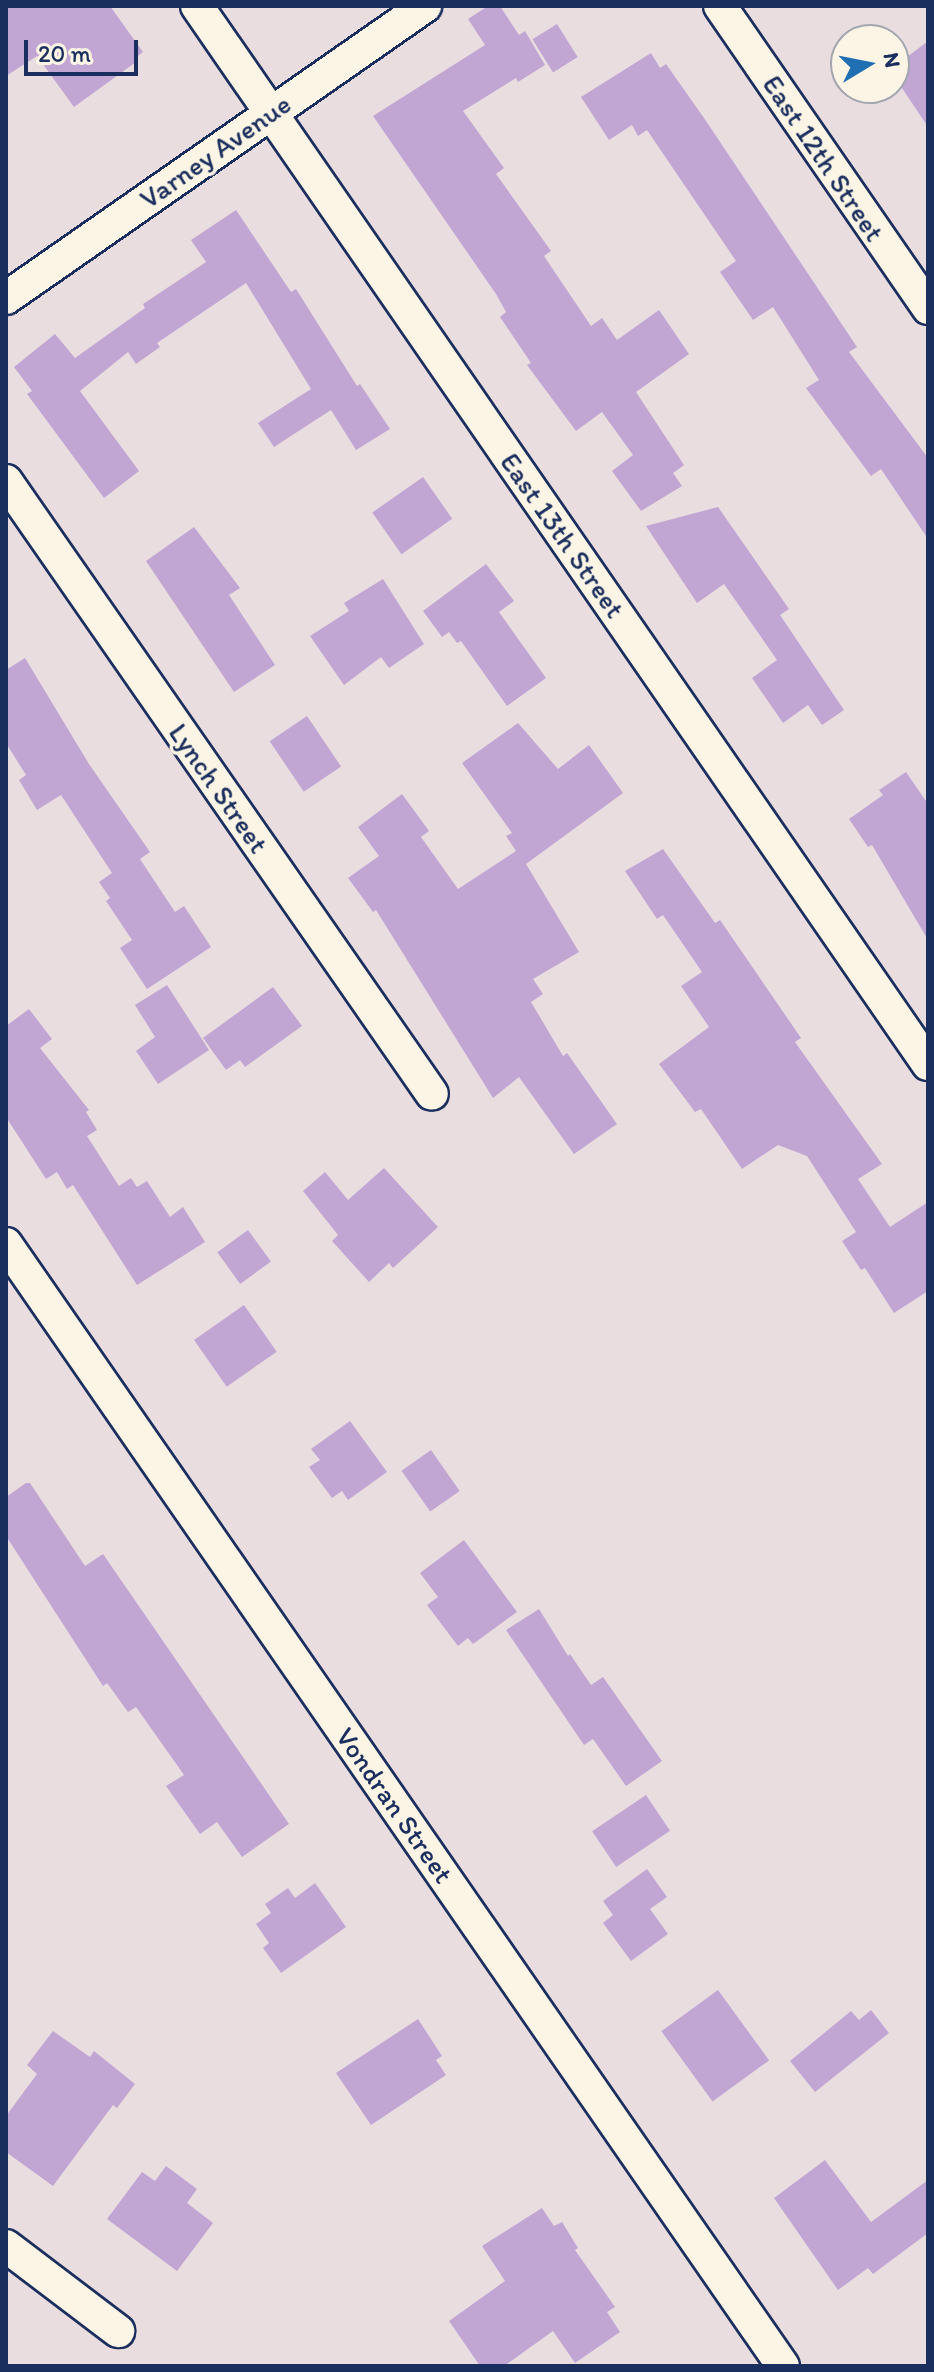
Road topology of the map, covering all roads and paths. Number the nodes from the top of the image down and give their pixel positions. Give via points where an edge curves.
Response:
1 (197, 6) edge
2 (425, 6) edge
3 (720, 6) edge
4 (270, 112) junction
5 (6, 298) edge
6 (928, 308) edge
7 (6, 481) edge
8 (928, 1064) edge
9 (432, 1094) dead end
10 (6, 1244) edge
11 (6, 2246) edge
12 (118, 2331) dead end
13 (783, 2366) edge

1 - 4 street, East 13th Street
2 - 4 street, Varney Avenue
3 - 6 street, East 12th Street
4 - 5 street, Varney Avenue
4 - 8 street, East 13th Street
7 - 9 street, Lynch Street
10 - 13 street, Vondran Street
11 - 12 street

